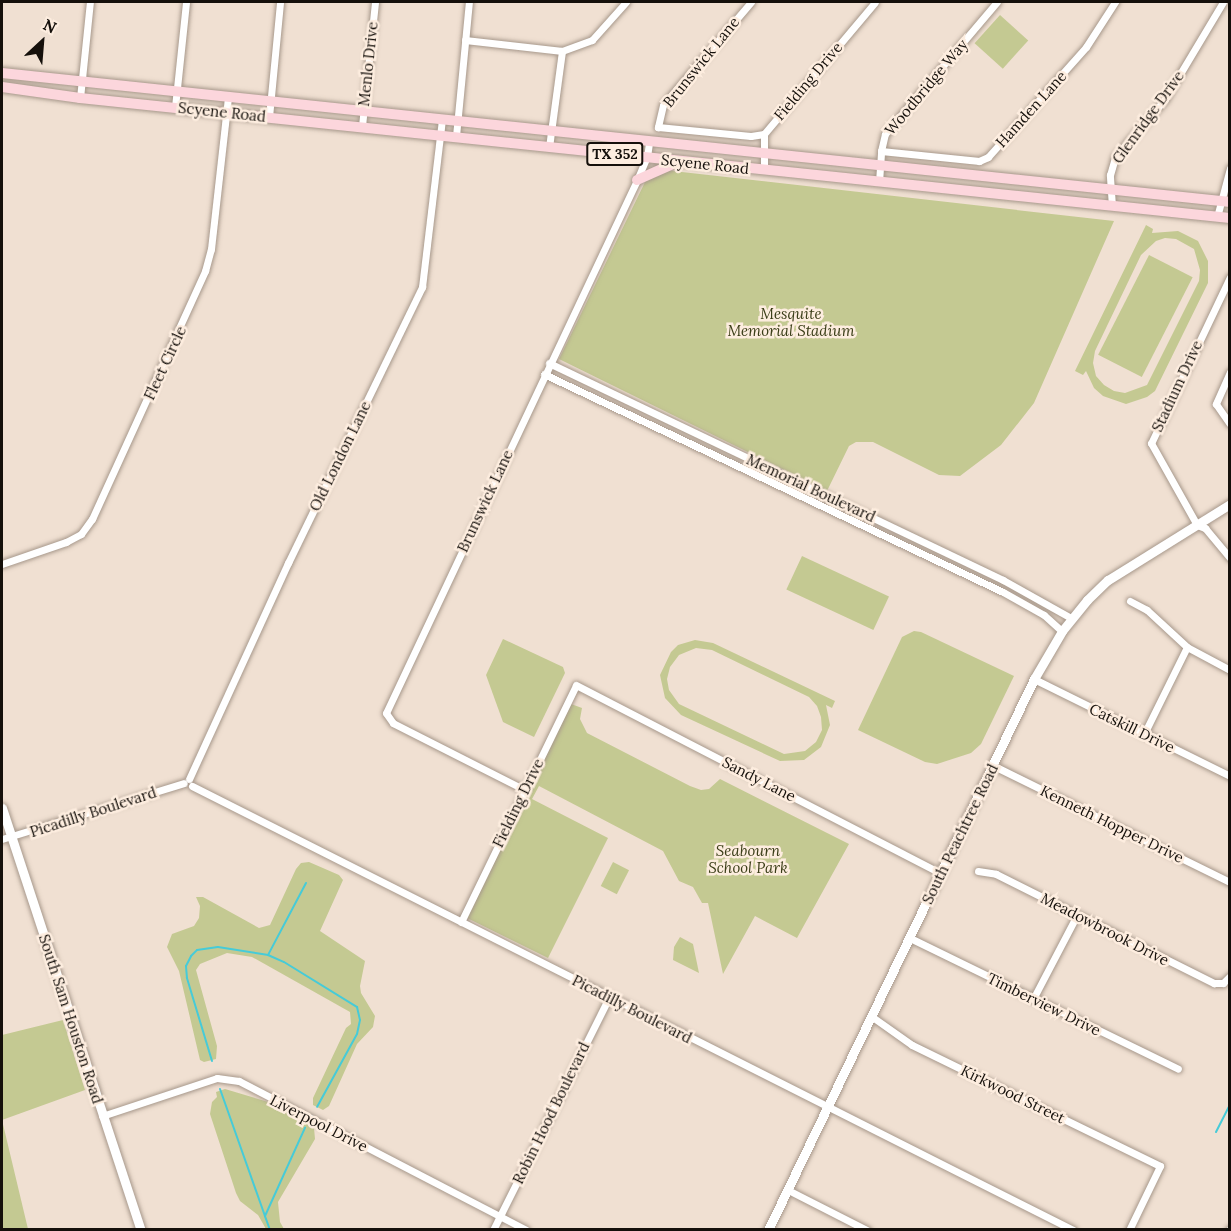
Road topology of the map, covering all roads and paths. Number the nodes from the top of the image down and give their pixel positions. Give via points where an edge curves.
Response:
1 (90, 2) edge
2 (186, 2) edge
3 (280, 2) edge
4 (375, 2) edge
5 (469, 2) edge
6 (626, 2) edge
7 (751, 2) edge
8 (875, 2) edge
9 (997, 2) edge
10 (1115, 2) edge
11 (1223, 2) edge
12 (465, 40) junction
13 (561, 51) junction
14 (2, 74) edge
15 (81, 81) junction
16 (2, 87) edge
17 (177, 92) junction
18 (228, 97) junction
19 (80, 98) junction
20 (271, 102) junction
21 (176, 107) junction
22 (363, 110) junction
23 (226, 112) junction
24 (269, 117) junction
25 (442, 120) junction
26 (457, 122) junction
27 (362, 126) junction
28 (551, 132) junction
29 (764, 134) junction
30 (441, 135) junction
31 (456, 136) junction
32 (649, 142) junction
33 (549, 147) junction
34 (881, 150) junction
35 (766, 154) junction
36 (647, 158) junction
37 (679, 161) junction
38 (880, 167) junction
39 (1230, 168) edge
40 (764, 170) junction
41 (637, 180) junction
42 (879, 182) junction
43 (1109, 190) junction
44 (1225, 202) edge
45 (1112, 206) junction
46 (1217, 217) junction
47 (1230, 218) edge
48 (1230, 277) edge
49 (549, 363) junction
50 (1230, 372) edge
51 (544, 374) junction
52 (1230, 424) edge
53 (1230, 504) edge
54 (1197, 525) junction
55 (1230, 558) edge
56 (2, 564) edge
57 (1130, 602) dead end
58 (1071, 618) junction
59 (1062, 631) junction
60 (1187, 647) junction
61 (1230, 669) edge
62 (1034, 679) junction
63 (576, 685) joint
64 (1144, 734) junction
65 (994, 766) junction
66 (1230, 776) edge
67 (188, 783) junction
68 (525, 790) junction
69 (2, 808) edge
70 (6, 839) edge
71 (978, 871) dead end
72 (941, 873) junction
73 (1230, 882) edge
74 (1077, 915) junction
75 (461, 922) junction
76 (910, 938) junction
77 (1229, 977) edge
78 (609, 997) junction
79 (1034, 999) junction
80 (871, 1016) junction
81 (1178, 1069) dead end
82 (828, 1109) junction
83 (102, 1116) junction
84 (788, 1190) junction
85 (500, 1216) junction
86 (141, 1230) edge
87 (493, 1230) edge
88 (526, 1230) edge
89 (768, 1230) edge
90 (867, 1230) edge
91 (1073, 1230) edge
92 (1129, 1230) edge

1 - 15 street
2 - 17 street
3 - 20 street
4 - 22 street, Menlo Drive
5 - 12 street
6 - 13 street via 592,40
7 - 29 street, Brunswick Lane via 663,105 658,127
8 - 29 street, Fielding Drive
9 - 34 street, Woodbridge Way via 885,134
10 - 34 street, Hamden Lane via 1086,47 988,157 979,160
11 - 43 street, Glenridge Drive via 1164,99 1115,157
12 - 13 street
12 - 26 street
13 - 28 street
14 - 15 main road, Scyene Road / TX 352
15 - 17 main road, Scyene Road / TX 352
15 - 19 street
16 - 19 main road, Scyene Road / TX 352
17 - 18 main road, Scyene Road / TX 352
17 - 21 street
18 - 20 main road, Scyene Road / TX 352
18 - 23 street, Fleet Circle
19 - 21 main road, Scyene Road / TX 352
20 - 22 main road, Scyene Road / TX 352
20 - 24 street
21 - 23 main road, Scyene Road / TX 352
22 - 25 main road, Scyene Road / TX 352
22 - 27 street, Menlo Drive
23 - 24 main road, Scyene Road / TX 352
23 - 56 street, Fleet Circle via 205,272 92,519 81,534 66,542
24 - 27 main road, Scyene Road / TX 352
25 - 26 main road, Scyene Road / TX 352
25 - 30 street, Old London Lane
26 - 28 main road, Scyene Road / TX 352
26 - 31 street
27 - 30 main road, Scyene Road / TX 352
28 - 32 main road, Scyene Road / TX 352
28 - 33 street
29 - 35 street, Fielding Drive
30 - 31 main road, Scyene Road / TX 352
30 - 67 street, Old London Lane via 422,288 288,563
31 - 33 main road, Scyene Road / TX 352
32 - 35 main road, Scyene Road / TX 352
32 - 36 street, Brunswick Lane
33 - 36 main road, Scyene Road / TX 352
34 - 38 street, Woodbridge Way
35 - 38 main road, Scyene Road / TX 352
35 - 40 street, Fielding Drive
36 - 37 main road, Scyene Road / TX 352
36 - 41 street, Brunswick Lane
37 - 40 main road, Scyene Road / TX 352
37 - 41 main road
38 - 42 street, Woodbridge Way
38 - 43 main road, Scyene Road / TX 352
39 - 44 street
40 - 42 main road, Scyene Road / TX 352
41 - 49 street, Brunswick Lane
42 - 45 main road, Scyene Road / TX 352
43 - 44 main road, Scyene Road / TX 352
43 - 45 street, Glenridge Drive
44 - 46 street
45 - 46 main road, Scyene Road / TX 352
46 - 47 main road, Scyene Road / TX 352
48 - 54 street, Stadium Drive via 1151,443
49 - 51 street, Brunswick Lane
49 - 58 street, Memorial Boulevard via 1004,579
50 - 52 street via 1216,404
51 - 59 street, Memorial Boulevard via 1003,592 1044,615
51 - 68 street, Brunswick Lane via 387,713 393,723
53 - 54 main road, South Peachtree Road
54 - 55 street via 1205,528
54 - 58 main road, South Peachtree Road via 1108,580
57 - 60 street via 1147,610
58 - 59 main road, South Peachtree Road
59 - 62 main road, South Peachtree Road
60 - 61 street
60 - 64 street
62 - 64 street, Catskill Drive
62 - 65 main road, South Peachtree Road
63 - 68 street, Fielding Drive
63 - 72 street, Sandy Lane
64 - 66 street, Catskill Drive
65 - 72 main road, South Peachtree Road
65 - 73 street, Kenneth Hopper Drive
67 - 70 street, Picadilly Boulevard
67 - 75 street, Picadilly Boulevard
68 - 75 street, Fielding Drive
69 - 70 main road, South Sam Houston Road
70 - 83 main road, South Sam Houston Road
71 - 74 street, Meadowbrook Drive via 996,874
72 - 76 main road, South Peachtree Road
74 - 77 street, Meadowbrook Drive via 1214,983 1223,983
74 - 79 street
75 - 78 street, Picadilly Boulevard
76 - 79 street, Timberview Drive
76 - 80 main road, South Peachtree Road
78 - 82 street, Picadilly Boulevard
78 - 85 street, Robin Hood Boulevard
79 - 81 street, Timberview Drive
80 - 82 main road, South Peachtree Road
80 - 92 street, Kirkwood Street via 912,1045 1160,1166
82 - 84 main road, South Peachtree Road
82 - 91 street, Picadilly Boulevard
83 - 85 street, Liverpool Drive via 217,1078 240,1081
83 - 86 main road, South Sam Houston Road
84 - 89 main road, South Peachtree Road
84 - 90 street
85 - 87 street, Robin Hood Boulevard
85 - 88 street, Liverpool Drive

